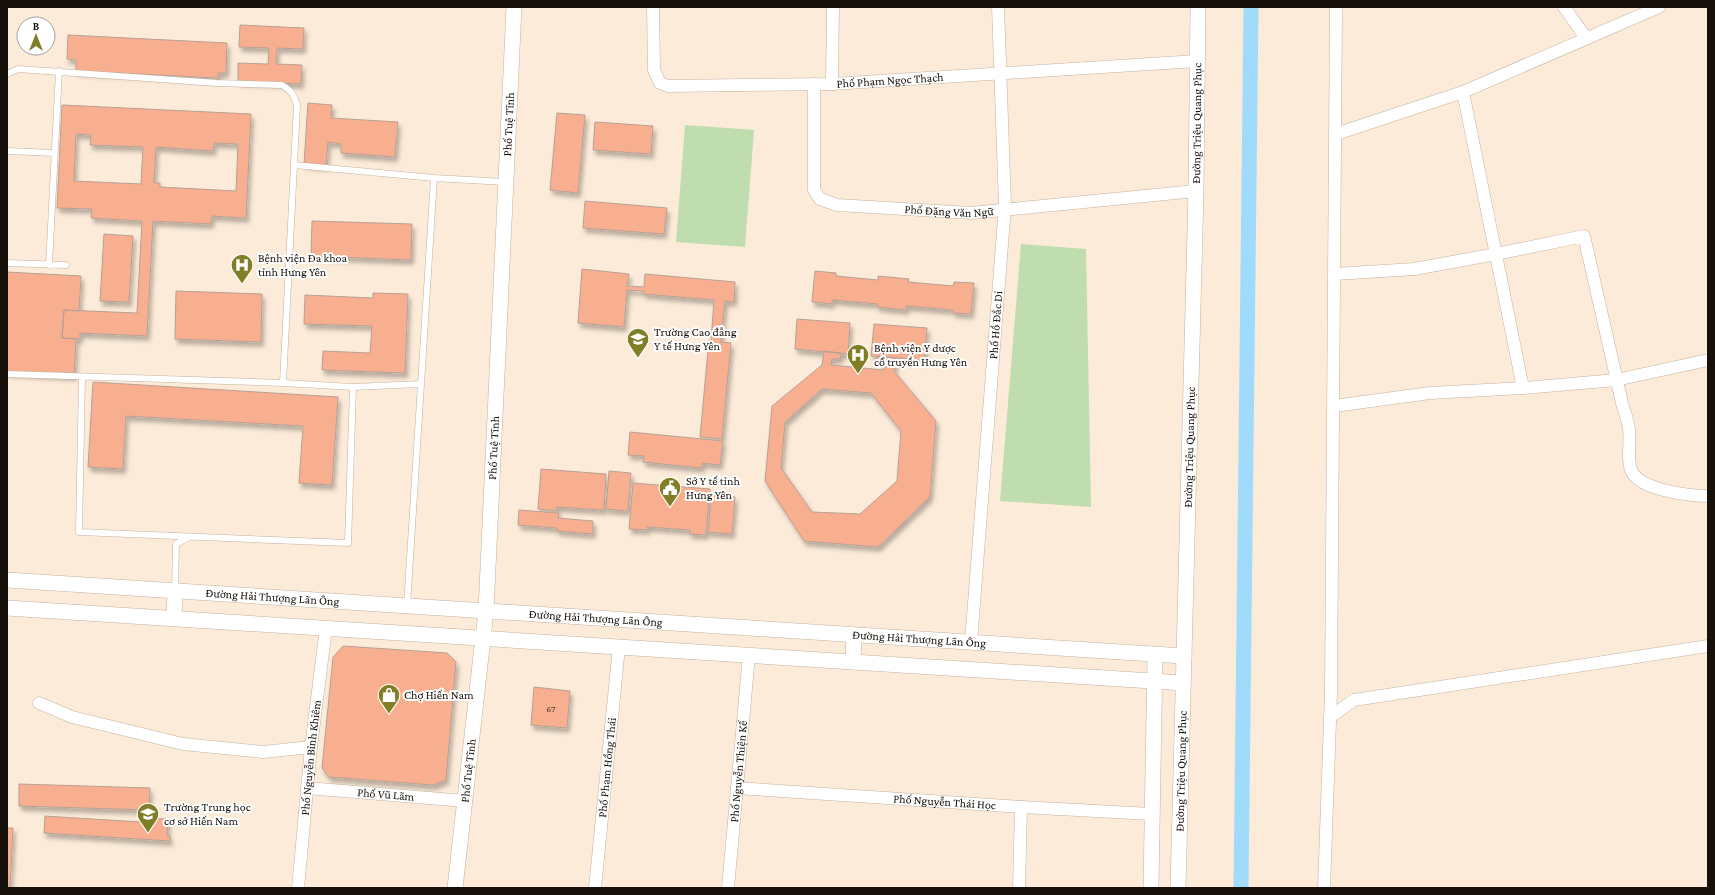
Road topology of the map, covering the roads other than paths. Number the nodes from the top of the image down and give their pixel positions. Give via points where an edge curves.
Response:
1 (514, 7) edge
2 (653, 7) edge
3 (833, 7) edge
4 (998, 7) edge
5 (1198, 7) edge
6 (1336, 7) edge
7 (1564, 7) edge
8 (1659, 7) edge
9 (1586, 38) junction
10 (1197, 61) junction
11 (59, 71) junction
12 (1001, 73) junction
13 (7, 74) edge
14 (814, 84) junction
15 (832, 84) junction
16 (1463, 92) junction
17 (1336, 134) junction
18 (7, 151) edge
19 (54, 152) junction
20 (294, 165) junction
21 (434, 178) junction
22 (506, 182) junction
23 (1196, 191) junction
24 (1005, 209) junction
25 (1496, 254) junction
26 (7, 263) edge
27 (48, 265) junction
28 (66, 265) dead end
29 (1335, 274) junction
30 (1708, 360) edge
31 (7, 374) edge
32 (82, 377) junction
33 (1616, 380) junction
34 (283, 383) junction
35 (421, 384) junction
36 (353, 387) junction
37 (1523, 388) junction
38 (1334, 406) junction
39 (1708, 496) edge
40 (190, 536) junction
41 (7, 580) edge
42 (175, 591) junction
43 (407, 606) junction
44 (7, 608) edge
45 (486, 611) junction
46 (174, 618) junction
47 (326, 628) junction
48 (854, 635) junction
49 (483, 637) junction
50 (970, 642) junction
51 (1708, 646) edge
52 (619, 647) junction
53 (1156, 654) junction
54 (749, 655) junction
55 (1184, 656) junction
56 (852, 662) junction
57 (1155, 681) junction
58 (1183, 683) junction
59 (39, 703) dead end
60 (1330, 717) junction
61 (311, 747) junction
62 (307, 788) junction
63 (737, 788) junction
64 (464, 801) junction
65 (1021, 807) junction
66 (1152, 814) junction
67 (298, 888) edge
68 (455, 888) edge
69 (595, 888) edge
70 (728, 888) edge
71 (1019, 888) edge
72 (1150, 888) edge
73 (1178, 888) edge
74 (1324, 888) edge

1 - 22 street, Phố Tuệ Tĩnh
2 - 14 street, Phố Phạm Ngọc Thạch via 654,70 660,83 668,86
3 - 15 street
4 - 12 street, Phố Hồ Đắc Di
5 - 10 street, Đường Triệu Quang Phục
6 - 17 street
7 - 9 street
8 - 9 street
9 - 16 street
10 - 12 street, Phố Phạm Ngọc Thạch
10 - 23 street, Đường Triệu Quang Phục
11 - 13 lane via 18,69
11 - 19 lane
11 - 20 lane via 217,83 282,85 294,95 297,105
12 - 15 street, Phố Phạm Ngọc Thạch
12 - 24 street, Phố Hồ Đắc Di
14 - 15 street, Phố Phạm Ngọc Thạch
14 - 24 street, Phố Đặng Văn Ngữ via 814,190 820,199 845,206 971,212
16 - 17 street
16 - 25 street
17 - 29 street
18 - 19 lane
19 - 27 lane
20 - 21 lane
20 - 34 lane
21 - 22 lane
21 - 35 lane
22 - 45 street, Phố Tuệ Tĩnh
23 - 24 street, Phố Đặng Văn Ngữ
23 - 55 street, Đường Triệu Quang Phục
24 - 50 street, Phố Hồ Đắc Di
25 - 29 street via 1414,269
25 - 33 street via 1584,236
25 - 37 street
26 - 27 lane
27 - 28 lane
29 - 38 street
30 - 33 street
31 - 32 lane
32 - 34 lane
32 - 40 lane via 79,532
33 - 37 street
33 - 39 street via 1629,427 1628,458 1632,473 1664,491
34 - 36 lane
35 - 36 lane
35 - 43 lane
36 - 40 lane via 348,543
37 - 38 street via 1430,393
38 - 60 street
40 - 42 lane via 176,544
41 - 42 street, Đường Hải Thượng Lãn Ông
42 - 43 street, Đường Hải Thượng Lãn Ông
42 - 46 street
43 - 45 street, Đường Hải Thượng Lãn Ông
44 - 46 street
45 - 48 street, Đường Hải Thượng Lãn Ông
45 - 49 street, Phố Tuệ Tĩnh
46 - 47 street
47 - 49 street
47 - 61 street, Phố Nguyễn Bỉnh Khiêm
48 - 50 street, Đường Hải Thượng Lãn Ông
48 - 56 street
49 - 52 street
49 - 64 street, Phố Tuệ Tĩnh
50 - 53 street, Đường Hải Thượng Lãn Ông
51 - 60 street via 1354,700
52 - 54 street
52 - 69 street, Phố Phạm Hồng Thái
53 - 55 street, Đường Hải Thượng Lãn Ông
53 - 57 street
54 - 56 street
54 - 63 street, Phố Nguyễn Thiện Kế
55 - 58 street, Đường Triệu Quang Phục
56 - 57 street
57 - 58 street
57 - 66 street
58 - 73 street, Đường Triệu Quang Phục
59 - 61 street via 72,718 183,744 263,752
60 - 74 street
61 - 62 street, Phố Nguyễn Bỉnh Khiêm
62 - 64 street, Phố Vũ Lãm
62 - 67 street, Phố Nguyễn Bỉnh Khiêm
63 - 65 street, Phố Nguyễn Thái Học
63 - 70 street, Phố Nguyễn Thiện Kế
64 - 68 street, Phố Tuệ Tĩnh
65 - 66 street, Phố Nguyễn Thái Học
65 - 71 street
66 - 72 street

